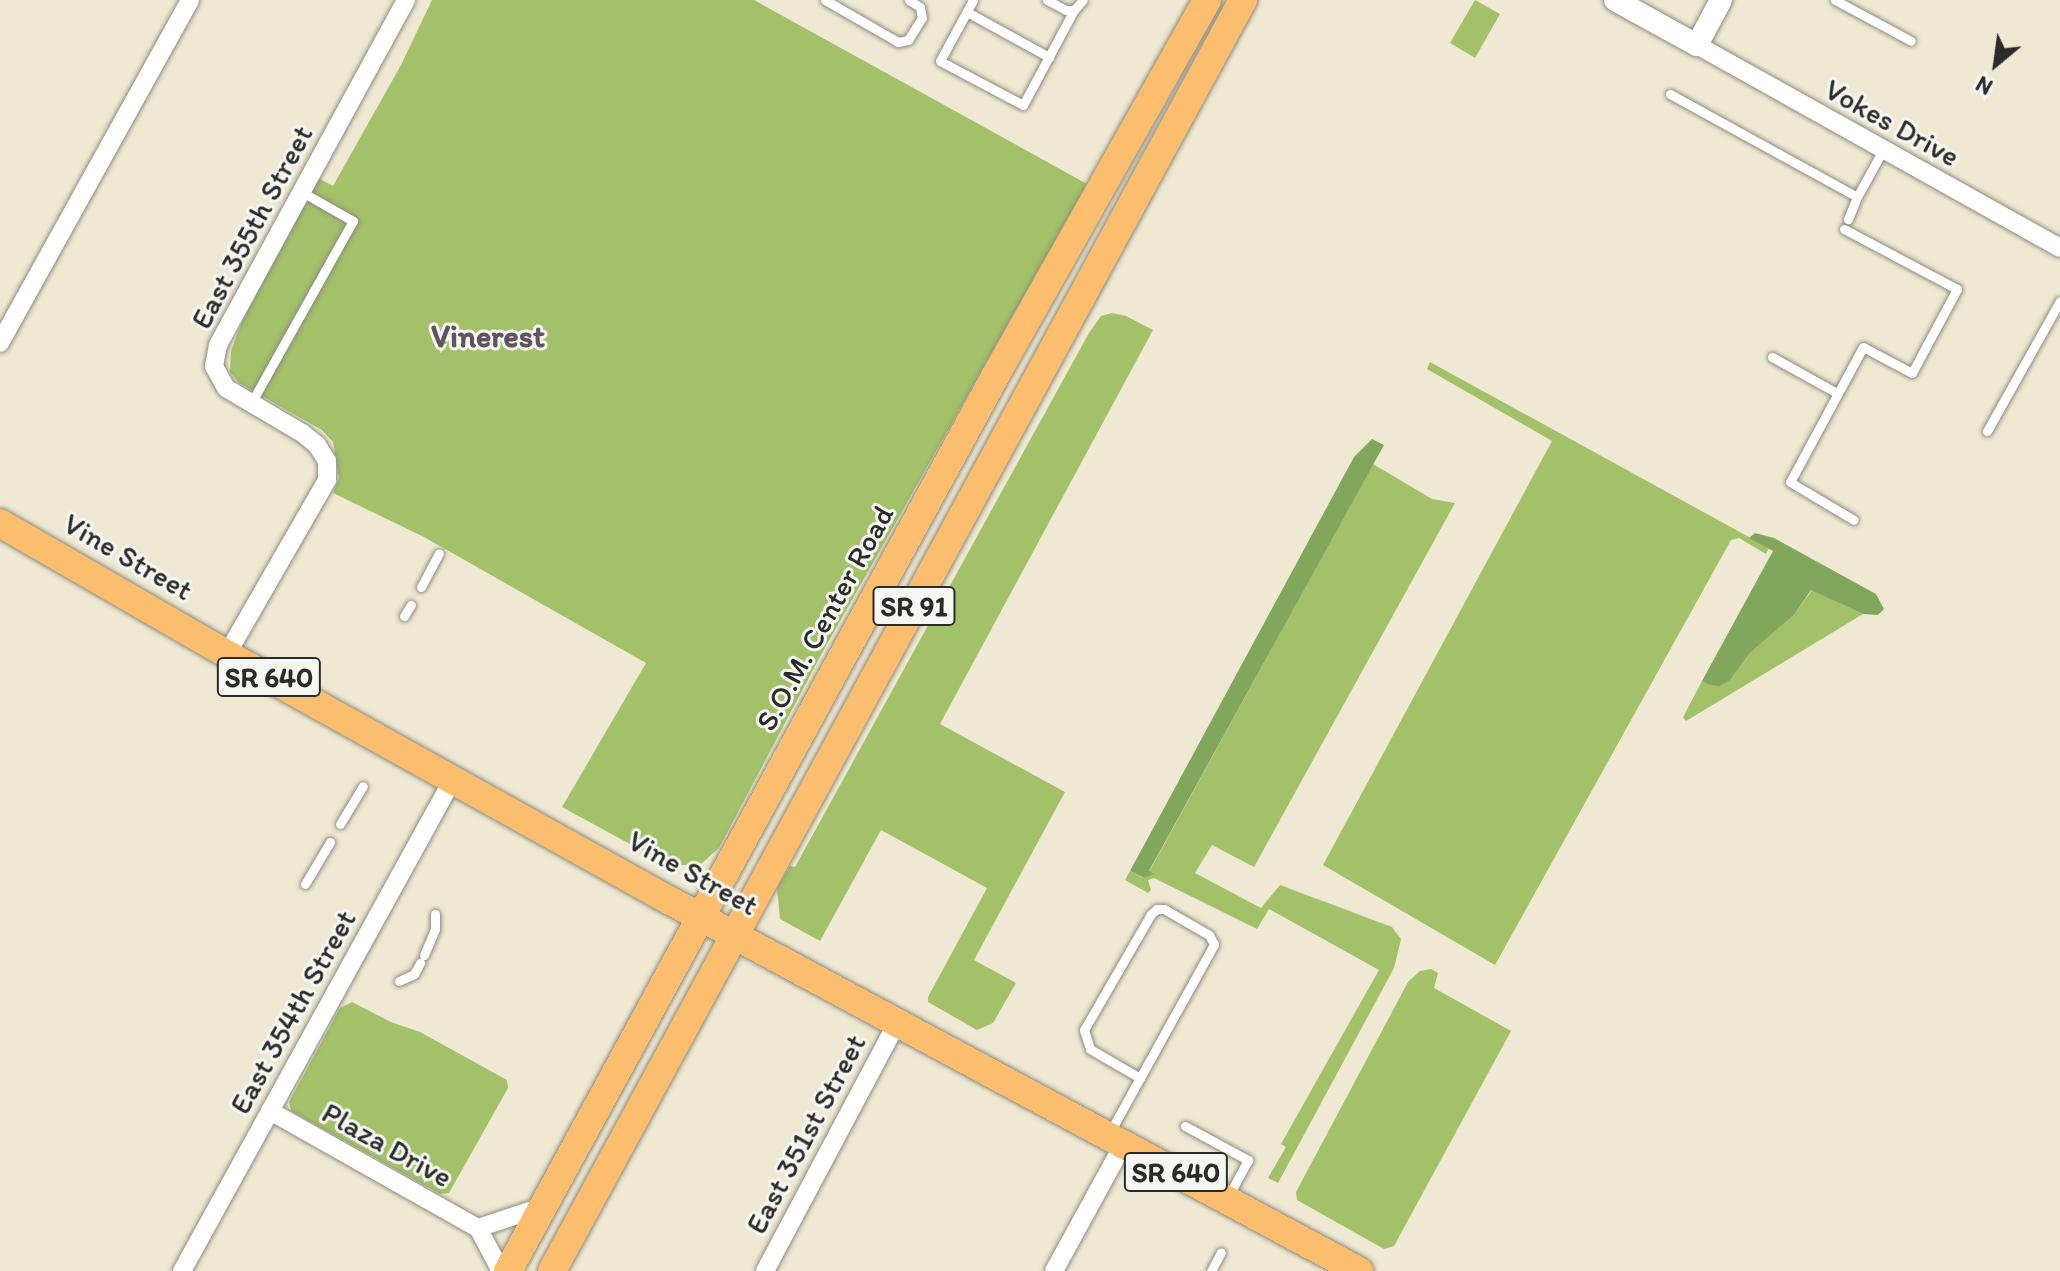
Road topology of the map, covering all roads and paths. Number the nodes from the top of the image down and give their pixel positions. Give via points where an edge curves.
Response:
1 (190, 0) edge
2 (406, 0) edge
3 (825, 0) edge
4 (909, 0) edge
5 (973, 0) edge
6 (1047, 0) edge
7 (1083, 0) edge
8 (1207, 0) edge
9 (1243, 0) edge
10 (1615, 0) edge
11 (1721, 0) edge
12 (1835, 0) edge
13 (1074, 10) junction
14 (967, 12) junction
15 (1911, 41) dead end
16 (1697, 45) junction
17 (1049, 57) junction
18 (1670, 94) dead end
19 (1883, 150) junction
20 (302, 192) junction
21 (1857, 197) junction
22 (2060, 248) edge
23 (2060, 301) edge
24 (0, 343) edge
25 (1772, 357) dead end
26 (1837, 393) junction
27 (250, 405) junction
28 (1987, 431) dead end
29 (1854, 520) dead end
30 (0, 523) edge
31 (439, 553) dead end
32 (421, 587) dead end
33 (411, 605) dead end
34 (404, 616) dead end
35 (227, 654) junction
36 (453, 779) junction
37 (363, 786) dead end
38 (340, 824) dead end
39 (330, 842) dead end
40 (305, 884) dead end
41 (435, 914) dead end
42 (700, 916) junction
43 (733, 934) junction
44 (399, 981) dead end
45 (897, 1023) junction
46 (1140, 1078) junction
47 (270, 1111) junction
48 (1185, 1126) dead end
49 (1116, 1139) junction
50 (1227, 1199) junction
51 (542, 1207) junction
52 (478, 1228) junction
53 (1221, 1252) dead end
54 (1351, 1269) edge
55 (182, 1271) edge
56 (501, 1271) edge
57 (508, 1271) edge
58 (552, 1271) edge
59 (765, 1271) edge
60 (1054, 1271) edge
61 (1211, 1271) edge

1 - 24 street
2 - 20 street, East 355th Street
3 - 4 lane via 898,42 908,40 922,18 920,7
5 - 14 lane
6 - 13 lane
7 - 13 lane
8 - 42 main road, S.O.M. Center Road / SR 91
9 - 43 main road, SR 91
10 - 16 street
11 - 16 street
12 - 15 lane
13 - 17 lane
14 - 17 lane
14 - 17 lane via 940,61 1023,105
16 - 19 street, Vokes Drive
18 - 21 lane
19 - 21 lane
19 - 22 street, Vokes Drive
20 - 27 street, East 355th Street via 218,345 214,366 226,388
20 - 27 lane via 353,221
21 - 26 lane via 1846,224 1957,289 1912,373 1863,347
23 - 28 lane
25 - 26 lane
26 - 29 lane via 1790,482
27 - 35 street, East 355th Street via 317,445 327,461 327,480
30 - 35 main road, Vine Street / SR 640
31 - 32 lane
33 - 34 lane
35 - 36 main road, Vine Street / SR 640
36 - 42 main road, Vine Street / SR 640
36 - 47 street, East 354th Street
37 - 38 lane
39 - 40 lane
41 - 44 lane via 435,929 414,974
42 - 43 main road, Vine Street / SR 640
42 - 51 main road, S.O.M. Center Road / SR 91
43 - 45 main road, Vine Street / SR 640
43 - 58 main road, SR 91
45 - 49 main road, Vine Street / SR 640
45 - 59 street, East 351st Street
46 - 46 lane via 1214,944 1209,935 1164,909 1151,914 1084,1030 1090,1049
46 - 49 lane
47 - 52 street, Plaza Drive
47 - 55 street, East 354th Street
48 - 50 lane via 1248,1160
49 - 50 main road, Vine Street / SR 640
49 - 60 street
50 - 54 main road, Vine Street / SR 640
51 - 52 street
51 - 57 main road, S.O.M. Center Road / SR 91
52 - 56 street
53 - 61 lane

